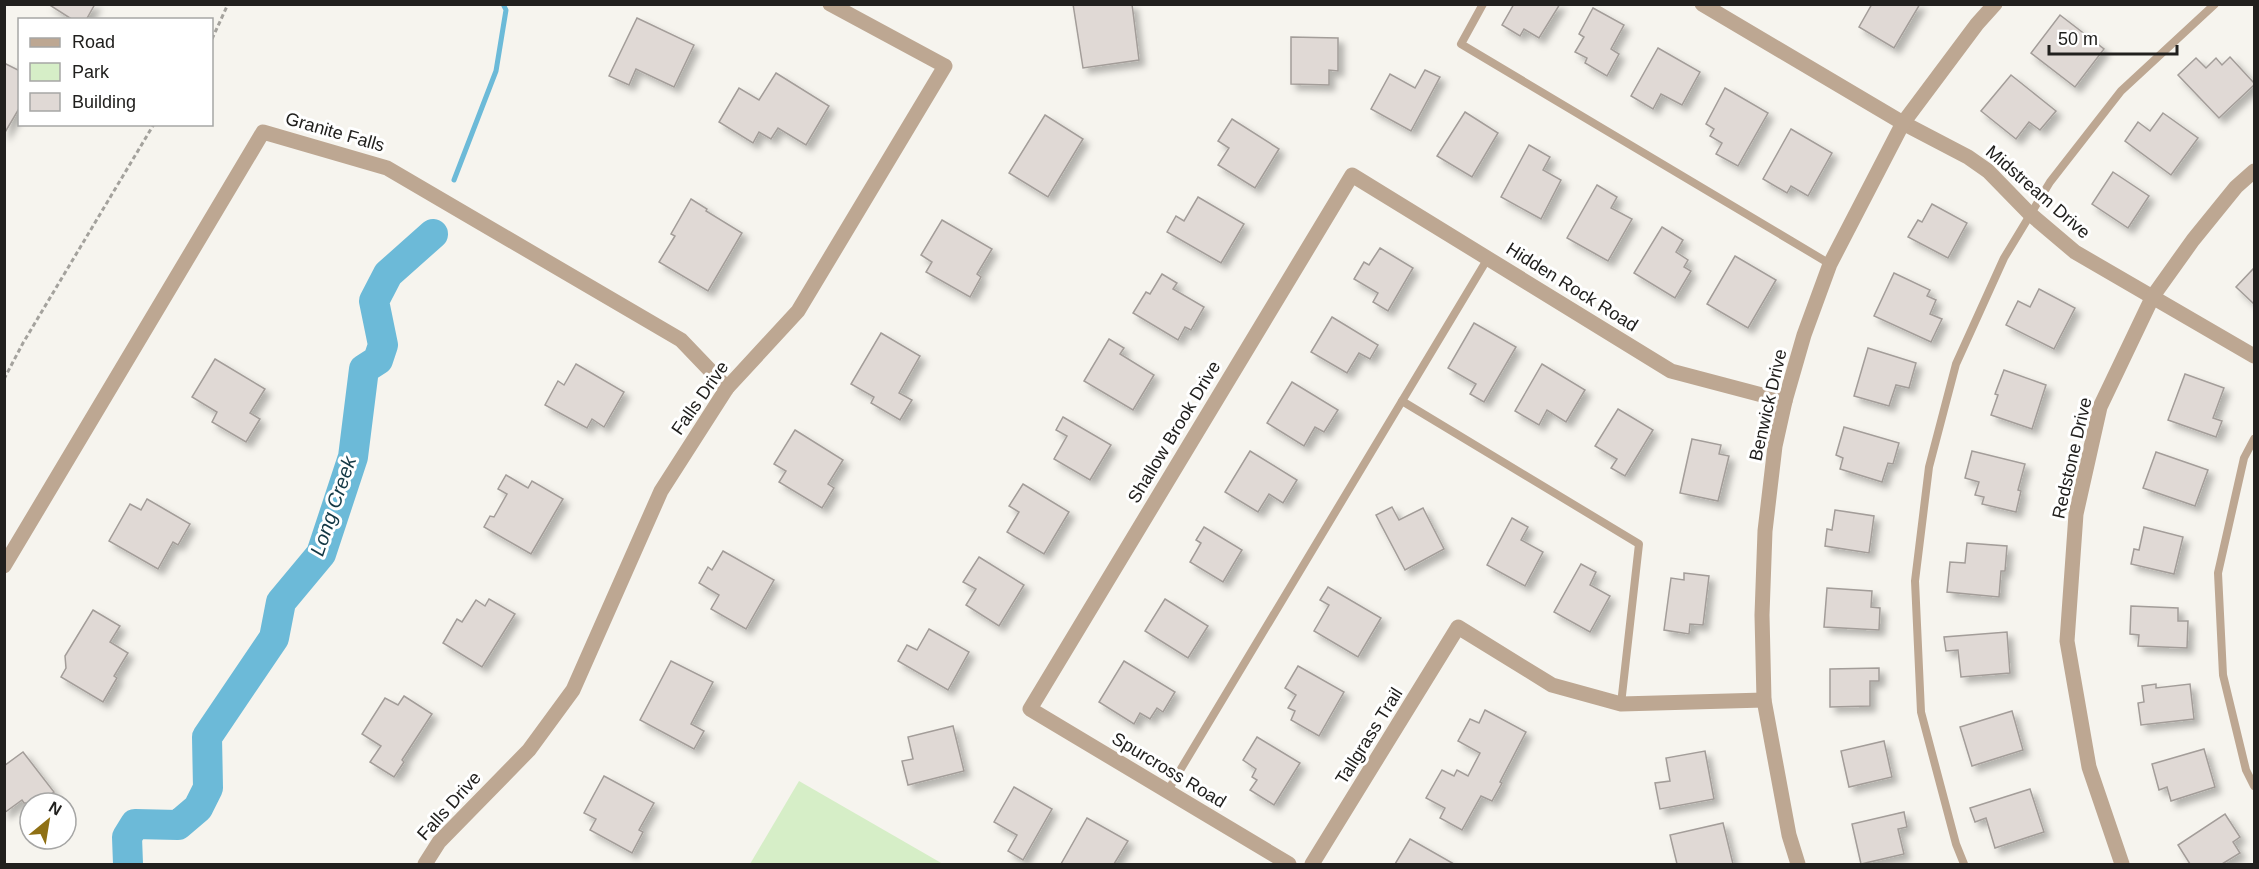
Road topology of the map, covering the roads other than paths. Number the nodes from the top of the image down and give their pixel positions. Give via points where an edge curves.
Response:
1 (830, 4) edge
2 (1483, 4) edge
3 (1702, 4) edge
4 (2215, 4) edge
5 (1994, 5) edge
6 (1904, 123) junction
7 (2254, 171) edge
8 (1352, 175) joint
9 (2029, 213) junction
10 (1488, 258) junction
11 (1830, 264) junction
12 (2153, 296) junction
13 (2254, 356) edge
14 (727, 388) junction
15 (1402, 401) junction
16 (1785, 401) junction
17 (2254, 439) edge
18 (4, 566) edge
19 (1764, 700) junction
20 (1621, 704) junction
21 (1030, 709) joint
22 (2254, 786) edge
23 (1167, 792) junction
24 (425, 864) edge
25 (1289, 864) edge
26 (1312, 864) edge
27 (1798, 864) edge
28 (1964, 864) edge
29 (2122, 864) edge

1 - 14 street, Falls Drive via 945,66 798,311
2 - 11 lane via 1461,44
3 - 6 street, Midstream Drive
4 - 9 lane via 2121,91
5 - 6 street, Benwick Drive
6 - 9 street, Midstream Drive via 1988,171
6 - 11 street, Benwick Drive
7 - 12 street, Redstone Drive via 2193,240
8 - 10 street, Hidden Rock Road
8 - 21 street, Shallow Brook Drive
9 - 12 street, Midstream Drive via 2075,252
9 - 28 lane via 1956,364 1929,467 1915,581 1921,712
10 - 15 lane
10 - 16 street, Hidden Rock Road via 1671,371
11 - 16 street, Benwick Drive
12 - 13 street, Midstream Drive
12 - 29 street, Redstone Drive via 2100,407 2076,514 2067,641 2089,767
14 - 18 street, Granite Falls via 681,340 387,168 263,132
14 - 24 street, Falls Drive via 662,491 573,690 530,750 439,842
15 - 20 lane via 1639,544
15 - 23 lane
16 - 19 street, Benwick Drive via 1765,531
17 - 22 lane via 2244,458 2218,573 2223,675 2246,770
19 - 20 street
19 - 27 street, Benwick Drive
20 - 26 street, Tallgrass Trail via 1552,685 1458,627
21 - 23 street, Spurcross Road
23 - 25 street, Spurcross Road

